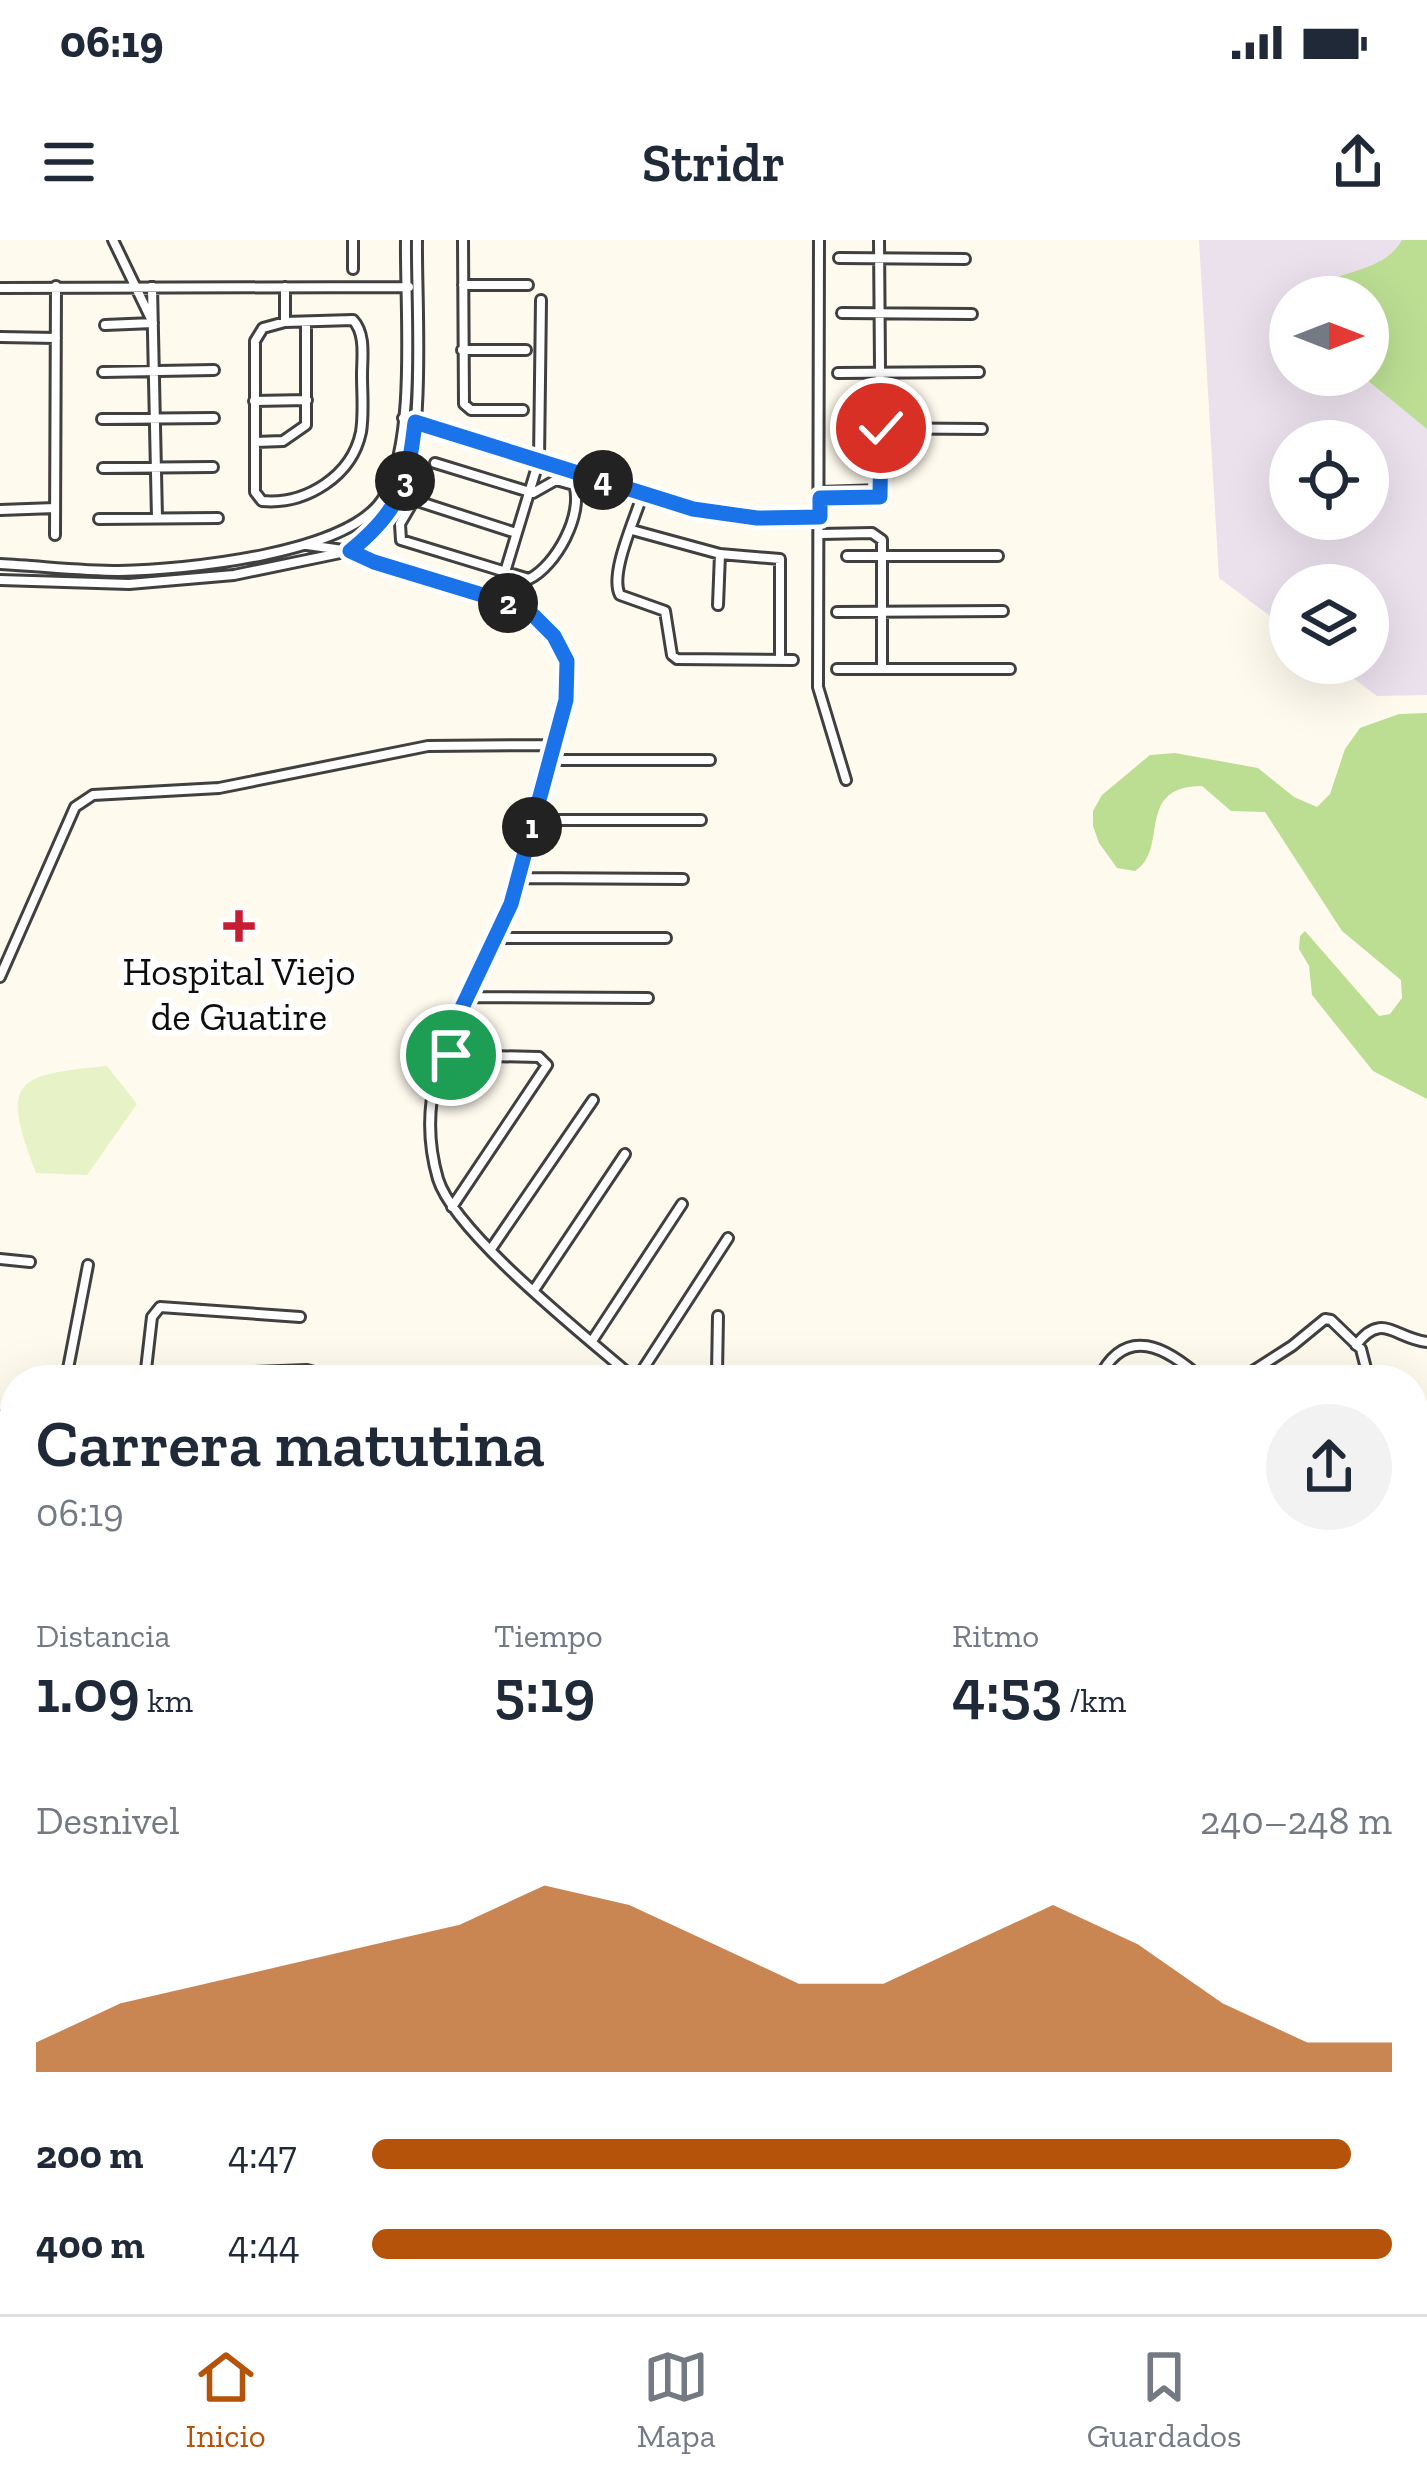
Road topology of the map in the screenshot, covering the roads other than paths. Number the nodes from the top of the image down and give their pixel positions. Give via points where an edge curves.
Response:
1 (113, 240) edge
2 (352, 240) edge
3 (406, 240) edge
4 (417, 240) edge
5 (463, 240) edge
6 (819, 240) edge
7 (879, 240) edge
8 (839, 258) dead end
9 (879, 258) junction
10 (965, 259) dead end
11 (353, 269) dead end
12 (463, 285) junction
13 (528, 285) dead end
14 (56, 286) junction
15 (136, 287) junction
16 (152, 287) junction
17 (285, 287) junction
18 (0, 288) edge
19 (411, 288) junction
20 (541, 300) dead end
21 (880, 313) junction
22 (842, 314) dead end
23 (972, 314) dead end
24 (285, 322) junction
25 (306, 322) junction
26 (153, 323) junction
27 (105, 325) dead end
28 (0, 337) edge
29 (56, 338) junction
30 (462, 350) junction
31 (526, 350) dead end
32 (214, 370) dead end
33 (103, 371) dead end
34 (154, 371) junction
35 (880, 372) junction
36 (979, 372) dead end
37 (838, 373) dead end
38 (307, 400) junction
39 (254, 401) junction
40 (524, 410) dead end
41 (214, 418) dead end
42 (403, 418) junction
43 (102, 419) dead end
44 (155, 419) junction
45 (415, 422) junction
46 (840, 428) dead end
47 (881, 428) junction
48 (982, 429) dead end
49 (255, 442) junction
50 (539, 460) junction
51 (435, 463) dead end
52 (156, 467) junction
53 (213, 467) dead end
54 (103, 468) dead end
55 (529, 491) junction
56 (643, 493) junction
57 (820, 495) junction
58 (55, 508) junction
59 (0, 510) edge
60 (820, 517) junction
61 (157, 518) junction
62 (218, 518) dead end
63 (99, 520) dead end
64 (361, 523) junction
65 (632, 530) junction
66 (516, 533) junction
67 (821, 534) junction
68 (55, 535) dead end
69 (307, 545) junction
70 (350, 551) junction
71 (720, 554) junction
72 (847, 556) dead end
73 (883, 556) junction
74 (998, 556) dead end
75 (0, 564) edge
76 (505, 572) junction
77 (0, 580) edge
78 (718, 605) dead end
79 (883, 611) junction
80 (1003, 611) dead end
81 (838, 612) dead end
82 (780, 660) junction
83 (793, 660) dead end
84 (837, 669) dead end
85 (882, 669) junction
86 (1010, 669) dead end
87 (554, 746) junction
88 (550, 760) junction
89 (710, 760) dead end
90 (846, 780) dead end
91 (534, 820) junction
92 (700, 820) dead end
93 (518, 878) junction
94 (683, 879) dead end
95 (495, 938) junction
96 (666, 938) dead end
97 (0, 977) edge
98 (467, 997) junction
99 (648, 998) dead end
100 (440, 1054) junction
101 (593, 1100) dead end
102 (626, 1154) dead end
103 (682, 1204) dead end
104 (452, 1207) junction
105 (728, 1238) dead end
106 (490, 1249) junction
107 (0, 1258) edge
108 (29, 1262) dead end
109 (88, 1265) dead end
110 (534, 1290) junction
111 (718, 1316) dead end
112 (300, 1317) dead end
113 (592, 1341) junction
114 (1427, 1342) edge
115 (1356, 1345) junction
116 (69, 1365) edge
117 (146, 1365) edge
118 (619, 1365) edge
119 (646, 1365) edge
120 (717, 1365) edge
121 (1106, 1365) edge
122 (1187, 1365) edge
123 (1262, 1365) edge
124 (1366, 1365) edge

1 - 15 street
2 - 11 street
3 - 19 street
4 - 19 street
5 - 12 street
6 - 57 street
7 - 9 street
8 - 9 street
9 - 10 street
9 - 21 street
12 - 13 street
12 - 30 street
14 - 15 street
14 - 18 street
14 - 29 street
15 - 16 street
15 - 26 street
16 - 17 street
16 - 26 street
17 - 19 street
17 - 24 street
19 - 42 street
19 - 45 street
20 - 50 street
21 - 22 street
21 - 23 street
21 - 35 street
24 - 25 street
24 - 39 street via 263,328 255,341
25 - 38 street
25 - 49 street via 353,320 359,327 362,429 355,451 341,473 312,491 262,501
26 - 27 street
26 - 34 street
28 - 29 street
29 - 58 street
30 - 31 street
30 - 40 street via 462,395 471,410
32 - 34 street
33 - 34 street
34 - 44 street
35 - 36 street
35 - 37 street
35 - 47 street
38 - 39 street
38 - 49 street via 300,431
39 - 49 street
41 - 44 street
42 - 45 street
42 - 64 street via 391,481
43 - 44 street
44 - 52 street
45 - 50 street
45 - 70 street via 396,503
46 - 47 street
47 - 48 street
47 - 57 street via 881,490
50 - 55 street
50 - 56 street
51 - 55 street
52 - 53 street
52 - 54 street
52 - 61 street
55 - 66 street
55 - 76 street via 556,480 574,485 577,497 564,542 537,575
56 - 60 street via 730,516
56 - 65 street
57 - 60 street
58 - 59 street
58 - 68 street
60 - 67 street
61 - 62 street
61 - 63 street
64 - 69 street
64 - 70 street
65 - 71 street
65 - 82 street via 616,590 665,611 671,655
66 - 76 street
66 - 76 street via 419,500 400,524 401,540
67 - 73 street via 879,535
67 - 90 street via 818,687
69 - 70 street
69 - 75 street via 120,571
70 - 77 street via 234,575 129,584
70 - 87 street via 534,616 567,661
71 - 78 street
71 - 82 street via 783,563
72 - 73 street
73 - 74 street
73 - 79 street
79 - 80 street
79 - 81 street
79 - 85 street
82 - 83 street
84 - 85 street
85 - 86 street
87 - 88 street
87 - 97 street via 428,746 219,788 93,795 75,807
88 - 89 street
88 - 91 street
91 - 92 street
91 - 93 street
93 - 94 street
93 - 95 street
95 - 96 street
95 - 98 street
98 - 99 street
98 - 100 street
100 - 104 street via 431,1132 438,1180
100 - 104 street via 539,1057 547,1065
101 - 106 street
102 - 110 street
103 - 113 street
104 - 106 street
105 - 119 street
106 - 110 street
107 - 108 street
109 - 116 street
110 - 113 street
111 - 120 street
112 - 117 street via 160,1307
113 - 118 street
114 - 115 street via 1379,1326
115 - 123 street via 1325,1319
115 - 124 street
121 - 122 street via 1123,1348 1143,1344

